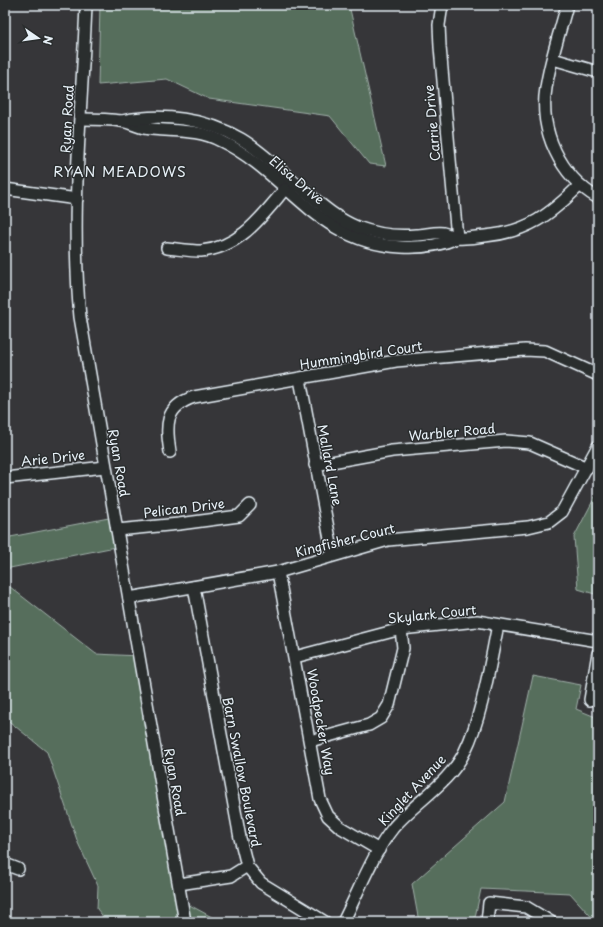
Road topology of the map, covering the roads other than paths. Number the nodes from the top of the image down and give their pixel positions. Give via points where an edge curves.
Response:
1 (86, 5) edge
2 (442, 5) edge
3 (567, 5) edge
4 (553, 59) junction
5 (598, 72) edge
6 (81, 119) junction
7 (241, 146) junction
8 (580, 185) junction
9 (5, 189) edge
10 (285, 189) junction
11 (598, 198) edge
12 (76, 199) junction
13 (336, 215) junction
14 (329, 225) junction
15 (457, 238) junction
16 (381, 240) junction
17 (167, 248) dead end
18 (598, 375) edge
19 (300, 379) junction
20 (598, 446) edge
21 (170, 452) dead end
22 (316, 465) junction
23 (105, 467) junction
24 (587, 468) junction
25 (5, 478) edge
26 (250, 505) dead end
27 (117, 530) junction
28 (334, 555) junction
29 (278, 572) junction
30 (194, 587) junction
31 (129, 598) junction
32 (498, 625) junction
33 (401, 629) junction
34 (598, 641) edge
35 (598, 654) edge
36 (295, 657) junction
37 (590, 700) dead end
38 (310, 742) junction
39 (379, 850) junction
40 (5, 864) edge
41 (247, 866) junction
42 (18, 869) dead end
43 (179, 884) junction
44 (186, 921) edge
45 (325, 922) edge
46 (343, 922) edge
47 (487, 922) edge
48 (551, 922) edge

1 - 6 street, Ryan Road
2 - 15 street, Carrie Drive via 439,25 440,46
3 - 4 street
4 - 5 street
4 - 8 street via 546,89 546,124 558,157
6 - 7 street, Elisa Drive via 122,121 143,117 216,127
6 - 12 street, Ryan Road
7 - 10 street, Elisa Drive
7 - 13 street, Elisa Drive
8 - 11 street
8 - 15 street, Elisa Drive via 552,212 526,227 498,235
9 - 12 street
10 - 14 street, Elisa Drive
10 - 17 street via 249,230 234,241 207,250
12 - 23 street, Ryan Road via 76,263 80,316
13 - 14 street
13 - 16 street, Elisa Drive
14 - 16 street, Elisa Drive via 358,239
15 - 16 street, Elisa Drive via 443,233
18 - 19 street, Hummingbird Court via 545,351 524,350 396,361
19 - 21 street, Hummingbird Court via 184,400 172,411 167,422
19 - 22 street, Mallard Lane
20 - 24 street, Kingfisher Court
22 - 24 street, Warbler Road via 392,451 506,442 530,443
22 - 28 street, Mallard Lane
23 - 25 street, Arie Drive
23 - 27 street, Ryan Road
24 - 28 street, Kingfisher Court via 562,512 549,522 528,527 388,540
26 - 27 street, Pelican Drive via 239,516
27 - 31 street, Ryan Road
28 - 29 street, Kingfisher Court
29 - 30 street, Kingfisher Court
29 - 36 street, Woodpecker Way
30 - 31 street, Kingfisher Court
30 - 41 street, Barn Swallow Boulevard
31 - 43 street, Ryan Road
32 - 33 street, Skylark Court via 477,621
32 - 34 street, Skylark Court
32 - 39 street, Kinglet Avenue via 475,727 465,752 448,774 393,828
33 - 36 street, Skylark Court
33 - 38 street via 403,648 389,705 381,718 369,725
35 - 37 street
36 - 38 street, Woodpecker Way
38 - 39 street, Woodpecker Way via 320,798 328,816 340,827
39 - 46 street, Kinglet Avenue
40 - 42 street
41 - 43 street via 230,876
41 - 45 street, Barn Swallow Boulevard via 261,883
43 - 44 street, Ryan Road
47 - 48 street via 489,903 526,907

